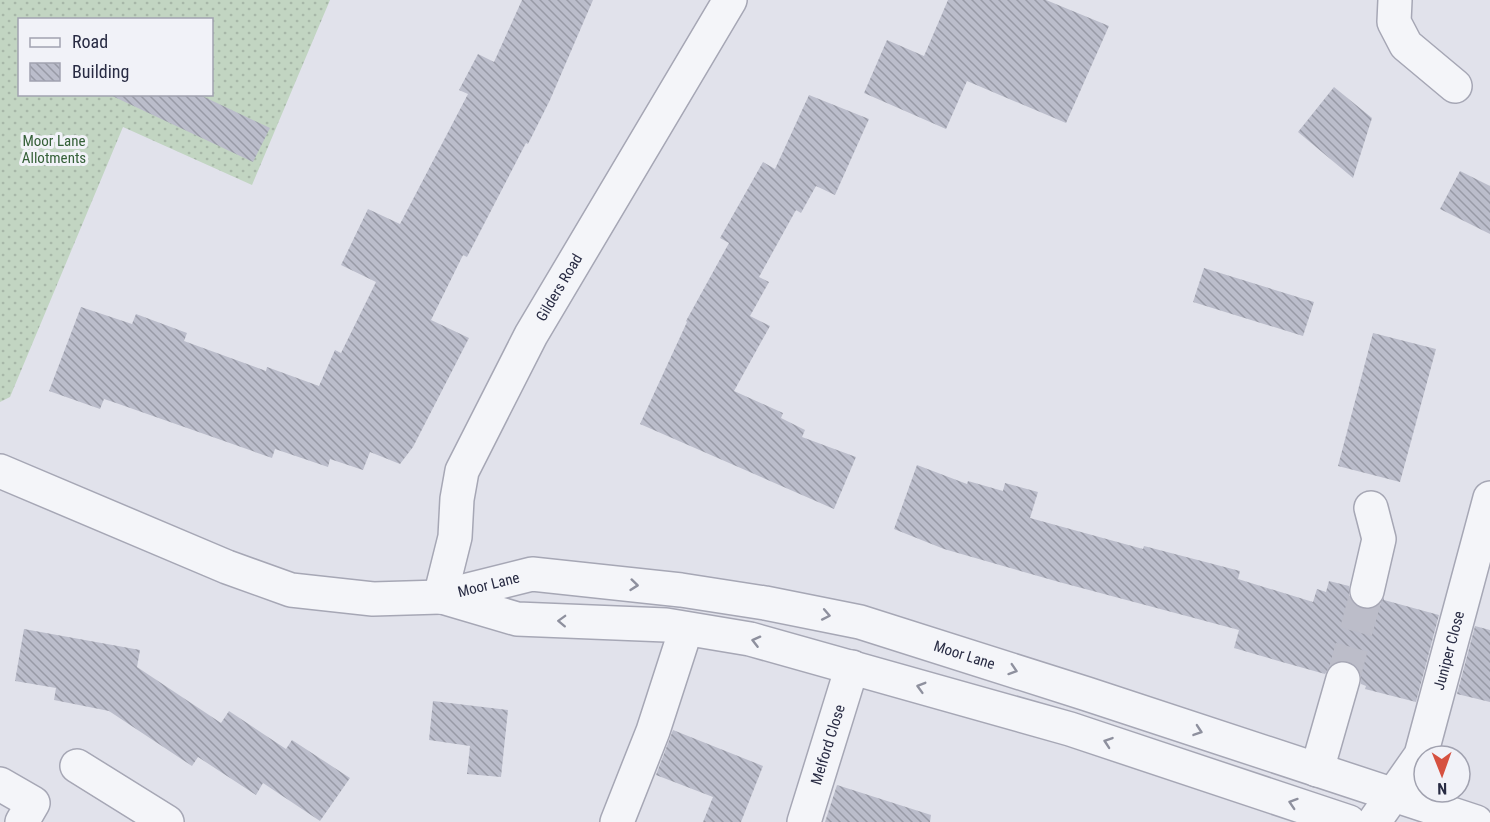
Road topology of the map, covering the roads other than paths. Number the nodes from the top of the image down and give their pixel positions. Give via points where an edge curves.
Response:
1 (730, 0) edge
2 (1395, 0) edge
3 (1455, 86) dead end
4 (0, 471) edge
5 (1490, 498) edge
6 (1371, 508) dead end
7 (1367, 591) tunnel mouth
8 (440, 597) junction
9 (687, 629) junction
10 (852, 668) junction
11 (1343, 679) tunnel mouth
12 (77, 766) dead end
13 (1317, 770) junction
14 (0, 784) edge
15 (1393, 796) junction
16 (22, 822) edge
17 (167, 822) edge
18 (617, 822) edge
19 (804, 822) edge
20 (1349, 822) edge
21 (1374, 822) edge
22 (1476, 822) edge

1 - 8 street, Gilders Road via 531,335 462,471 456,537
2 - 3 street via 1394,22 1406,45
4 - 8 street, Moor Lane via 291,590 374,599
5 - 15 street, Juniper Close via 1421,755
6 - 7 street via 1379,539
9 -> 8 street, Moor Lane via 518,619
8 -> 13 street, Moor Lane via 532,574 765,603 860,622
10 -> 9 street, Moor Lane via 750,639
9 - 18 street
10 - 19 street, Melford Close
20 -> 10 street, Moor Lane via 1070,729
11 - 13 street
12 - 17 street
13 - 15 street, Moor Lane
14 - 16 street via 33,803
15 - 21 street, Juniper Close
15 - 22 street, Moor Lane

